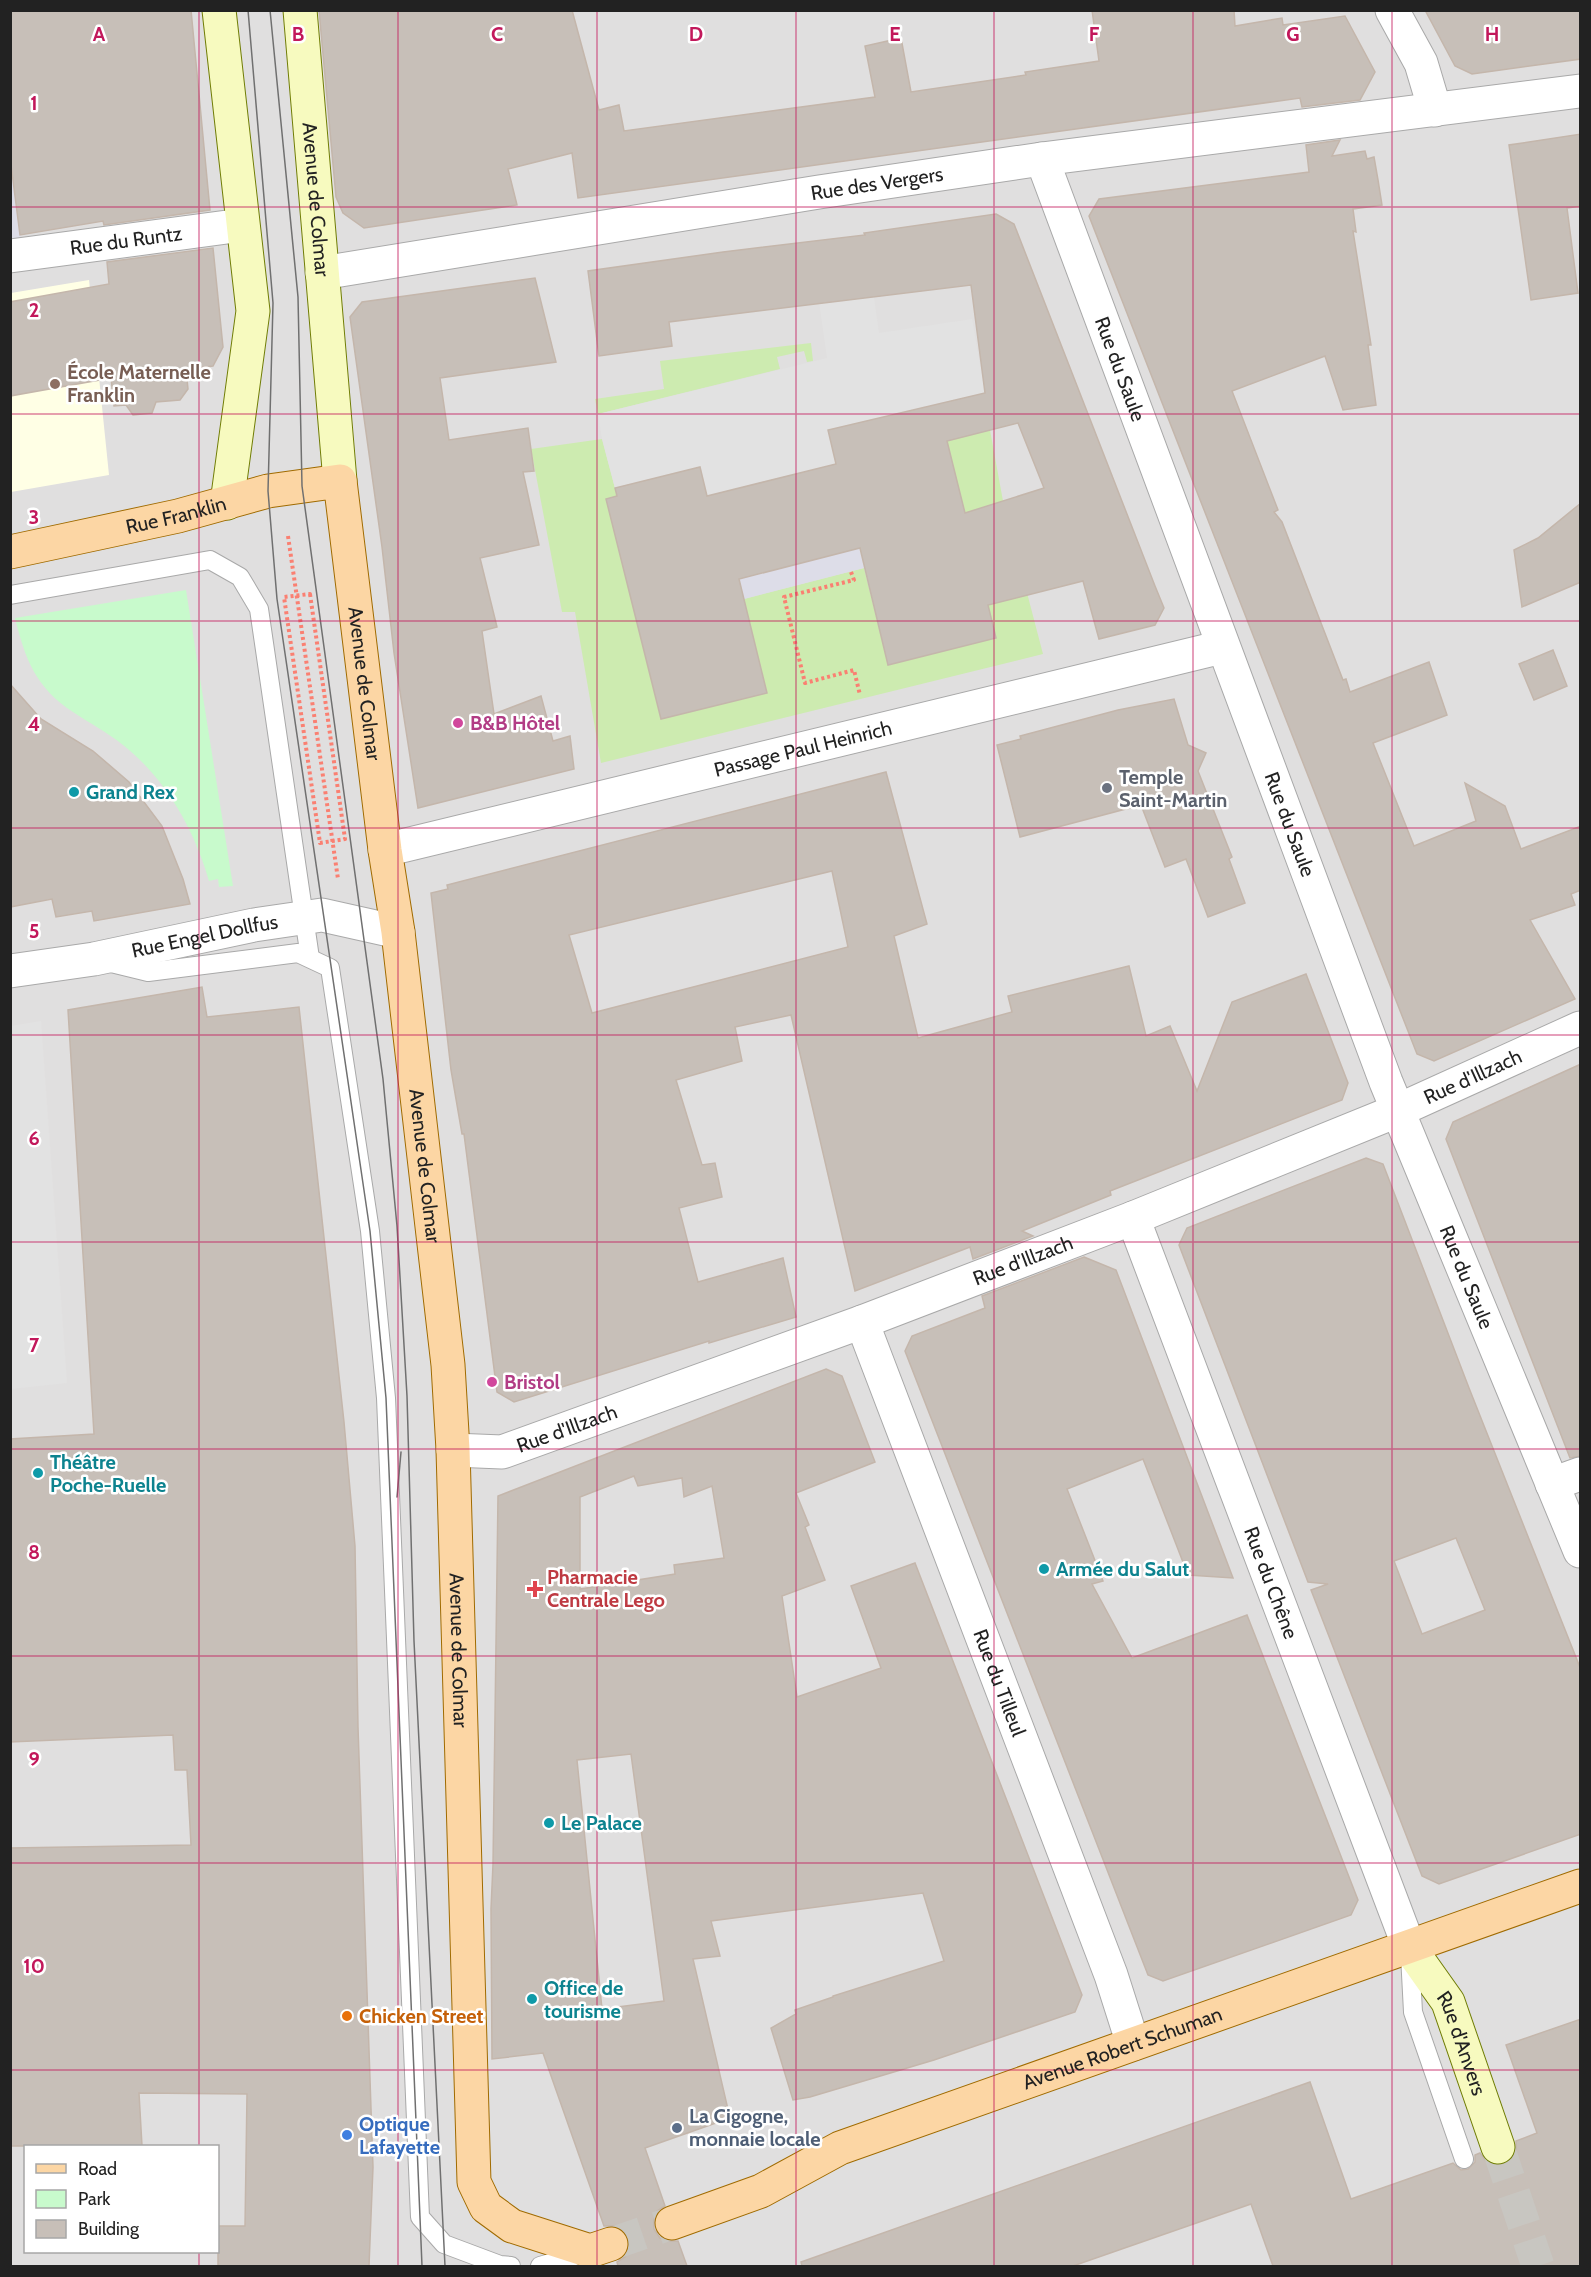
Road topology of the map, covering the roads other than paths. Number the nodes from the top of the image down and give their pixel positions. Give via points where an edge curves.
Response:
1 (219, 10) edge
2 (300, 10) edge
3 (1392, 10) edge
4 (1581, 91) edge
5 (1435, 110) junction
6 (1042, 159) junction
7 (242, 225) junction
8 (10, 256) edge
9 (322, 273) junction
10 (340, 481) junction
11 (227, 503) junction
12 (10, 552) edge
13 (10, 595) edge
14 (1222, 647) junction
15 (385, 850) junction
16 (303, 918) junction
17 (398, 932) junction
18 (310, 958) junction
19 (94, 959) junction
20 (10, 971) edge
21 (1581, 1028) edge
22 (1399, 1110) junction
23 (1133, 1218) junction
24 (862, 1322) junction
25 (453, 1450) junction
26 (1566, 1479) edge
27 (1581, 1551) edge
28 (1581, 1886) edge
29 (1409, 1947) junction
30 (1133, 2044) junction
31 (1498, 2147) tunnel mouth
32 (1464, 2159) dead end
33 (672, 2223) tunnel mouth
34 (600, 2248) joint
35 (511, 2266) edge
36 (540, 2266) edge

1 - 7 main road
2 - 9 main road, Avenue de Colmar
3 - 5 street via 1420,63
4 - 5 street, Rue des Vergers
5 - 6 street, Rue des Vergers
6 - 9 street, Rue des Vergers
6 - 14 street, Rue du Saule
7 - 8 street, Rue du Runtz
7 - 11 main road via 253,311
9 - 10 main road, Avenue de Colmar
10 - 11 main road, Rue Franklin via 268,491
10 - 15 main road, Avenue de Colmar
11 - 12 main road, Rue Franklin
13 - 16 lane via 210,560 240,577 259,609
14 - 15 street, Passage Paul Heinrich
14 - 22 street, Rue du Saule
15 - 17 main road, Avenue de Colmar
16 - 17 street, Rue Engel Dollfus via 322,915
16 - 18 lane
16 - 19 street, Rue Engel Dollfus
17 - 25 main road, Avenue de Colmar via 448,1365
18 - 19 lane via 298,953 147,972
18 - 35 lane via 330,968 370,1231 386,1398 420,2217 444,2244
19 - 20 street, Rue Engel Dollfus
21 - 22 street, Rue d'Illzach
22 - 23 street, Rue d'Illzach
22 - 26 street, Rue du Saule via 1420,1169
23 - 24 street, Rue d'Illzach
23 - 29 street, Rue du Chêne
24 - 25 street, Rue d'Illzach via 502,1452
24 - 30 street, Rue du Tilleul via 1111,1975
25 - 34 main road, Avenue de Colmar via 474,2182 486,2207 512,2226
26 - 27 street, Rue du Saule
28 - 29 main road, Avenue Robert Schuman
29 - 30 main road, Avenue Robert Schuman
29 - 31 main road, Rue d'Anvers via 1448,2002
29 - 32 lane via 1413,2012
30 - 33 main road, Avenue Robert Schuman via 840,2148 761,2192
34 - 36 lane

